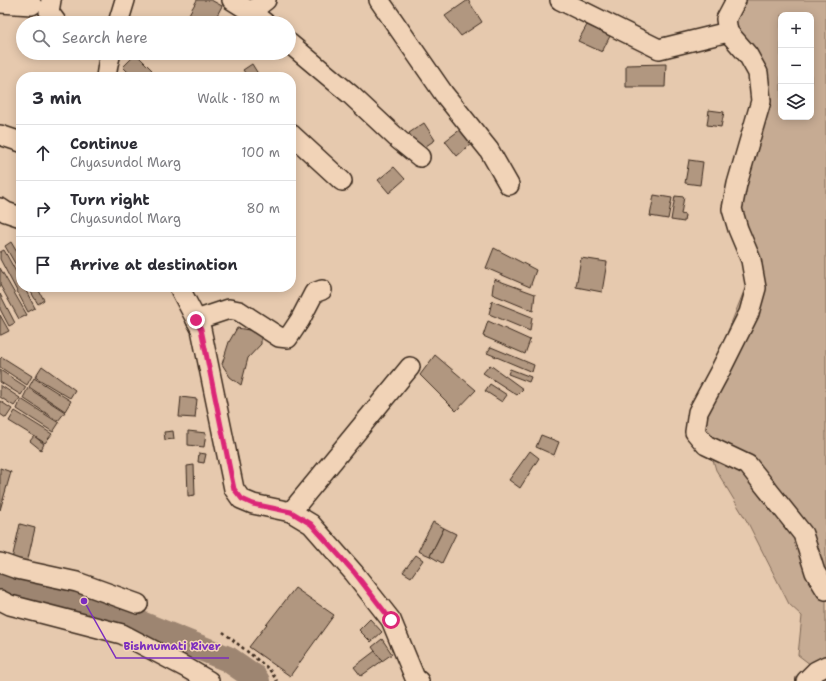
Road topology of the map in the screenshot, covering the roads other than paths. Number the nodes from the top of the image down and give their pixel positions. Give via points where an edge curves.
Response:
1 (125, 0) edge
2 (232, 0) edge
3 (266, 0) edge
4 (379, 0) edge
5 (560, 0) edge
6 (736, 0) edge
7 (0, 3) edge
8 (44, 8) edge
9 (120, 16) edge
10 (256, 16) edge
11 (258, 16) edge
12 (728, 32) junction
13 (296, 49) edge
14 (0, 135) edge
15 (296, 139) edge
16 (16, 140) edge
17 (420, 157) dead end
18 (342, 181) dead end
19 (509, 185) dead end
20 (0, 208) edge
21 (16, 215) edge
22 (322, 290) dead end
23 (182, 292) edge
24 (196, 320) junction
25 (410, 367) dead end
26 (291, 512) junction
27 (0, 563) edge
28 (826, 590) edge
29 (0, 600) edge
30 (138, 604) dead end
31 (826, 666) edge
32 (209, 681) edge
33 (419, 681) edge
34 (806, 681) edge

1 - 9 street
2 - 10 street
3 - 11 street
4 - 19 street via 444,94 489,150
5 - 12 street via 658,49
6 - 12 street via 726,19
7 - 8 street
12 - 28 street via 748,55 758,72 761,101 732,209 751,260 756,288 749,313 698,412 696,432 706,445 748,465 803,534 815,572
13 - 17 street
14 - 16 street
15 - 18 street
20 - 21 street
22 - 24 street via 314,293 288,338 279,337 239,311 229,309
23 - 24 street
24 - 26 street via 201,329 234,489 242,499 253,504
25 - 26 street
26 - 33 street via 311,524 354,572 391,620 415,678
27 - 30 street via 77,582
29 - 32 street via 10,605 122,634
31 - 34 street

